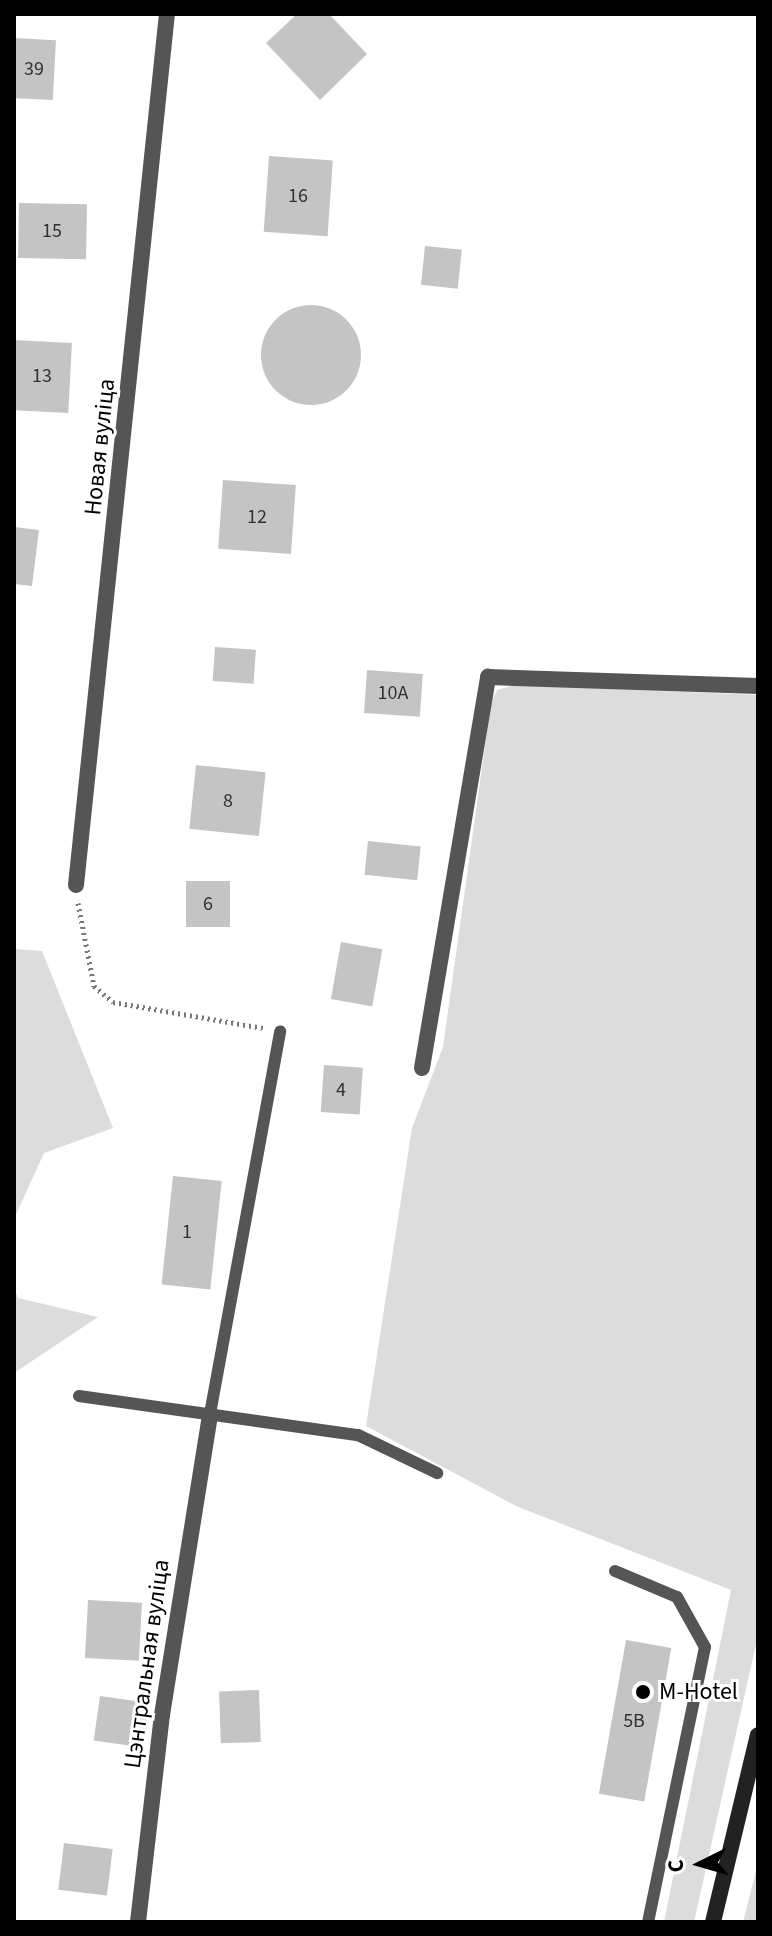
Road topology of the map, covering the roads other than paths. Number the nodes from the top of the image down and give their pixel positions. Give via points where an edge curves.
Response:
1 (167, 14) edge
2 (758, 686) edge
3 (76, 885) road end
4 (280, 1031) road end
5 (422, 1068) dead end
6 (79, 1396) dead end
7 (210, 1414) junction
8 (437, 1473) dead end
9 (615, 1571) dead end
10 (758, 1735) edge
11 (138, 1922) edge
12 (648, 1922) edge
13 (713, 1922) edge

1 - 3 street, Новая вуліца
2 - 5 street via 488,677
4 - 7 lane
6 - 7 lane
7 - 8 lane via 358,1435
7 - 11 street, Цэнтральная вуліца via 162,1715
9 - 12 lane via 677,1597 705,1647
10 - 13 main road

